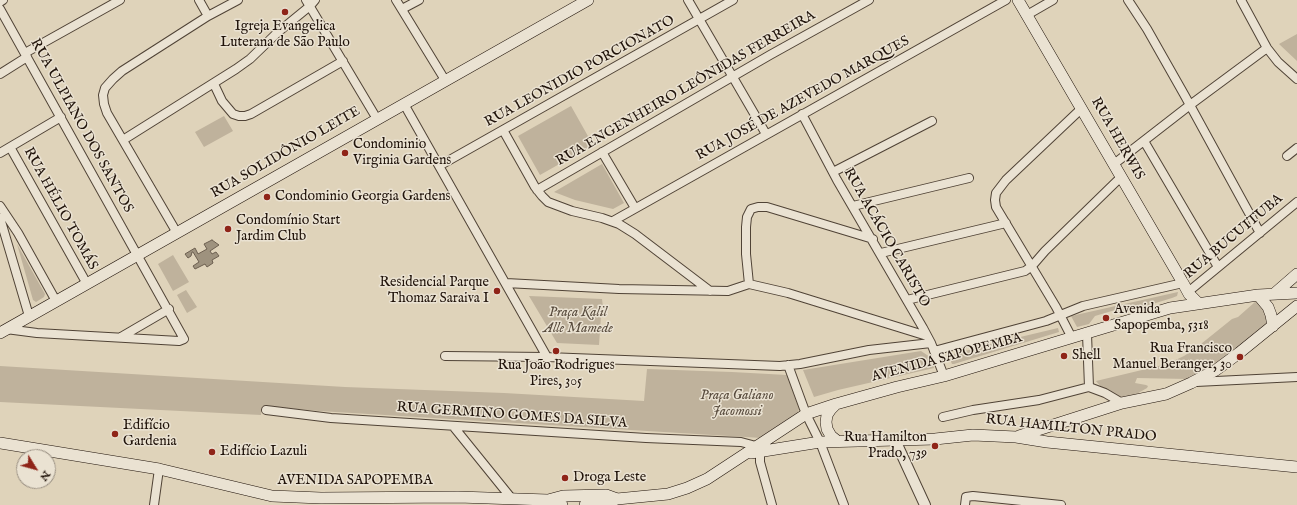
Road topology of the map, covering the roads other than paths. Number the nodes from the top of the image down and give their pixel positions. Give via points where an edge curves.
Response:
1 (3, 0) edge
2 (120, 0) edge
3 (199, 0) edge
4 (238, 0) edge
5 (396, 0) edge
6 (419, 0) edge
7 (588, 0) edge
8 (688, 0) edge
9 (733, 0) edge
10 (869, 0) edge
11 (1006, 0) edge
12 (1018, 0) edge
13 (1053, 0) edge
14 (1128, 0) edge
15 (1241, 0) edge
16 (0, 2) edge
17 (310, 2) edge
18 (0, 9) edge
19 (402, 9) junction
20 (1027, 15) junction
21 (208, 16) junction
22 (699, 20) junction
23 (1267, 48) junction
24 (26, 55) junction
25 (343, 61) junction
26 (0, 74) edge
27 (732, 77) junction
28 (1297, 79) edge
29 (445, 80) junction
30 (214, 84) junction
31 (404, 104) junction
32 (1190, 105) junction
33 (1081, 108) junction
34 (802, 114) junction
35 (61, 117) junction
36 (377, 119) junction
37 (932, 121) dead end
38 (503, 130) junction
39 (766, 134) junction
40 (123, 140) junction
41 (1144, 141) junction
42 (10, 147) junction
43 (1297, 148) edge
44 (602, 152) junction
45 (0, 153) edge
46 (1286, 156) dead end
47 (1114, 164) junction
48 (439, 166) junction
49 (833, 172) junction
50 (1121, 177) junction
51 (969, 178) dead end
52 (537, 190) junction
53 (1297, 202) edge
54 (0, 206) edge
55 (853, 206) junction
56 (635, 208) junction
57 (0, 218) edge
58 (613, 221) junction
59 (1006, 223) junction
60 (177, 233) junction
61 (1260, 233) junction
62 (872, 239) junction
63 (881, 253) junction
64 (138, 255) junction
65 (1032, 266) junction
66 (1218, 267) junction
67 (1297, 274) edge
68 (506, 282) junction
69 (87, 284) junction
70 (749, 284) junction
71 (710, 291) junction
72 (1297, 293) edge
73 (1274, 294) junction
74 (1189, 295) junction
75 (1258, 295) junction
76 (907, 300) junction
77 (56, 301) junction
78 (1297, 306) edge
79 (168, 309) junction
80 (1060, 314) junction
81 (29, 316) junction
82 (1273, 326) junction
83 (3, 331) edge
84 (1087, 334) junction
85 (120, 337) junction
86 (1072, 338) junction
87 (931, 343) junction
88 (445, 356) dead end
89 (547, 357) junction
90 (788, 365) junction
91 (944, 376) junction
92 (1297, 377) edge
93 (1191, 383) junction
94 (1089, 387) junction
95 (1122, 403) junction
96 (836, 404) junction
97 (266, 410) dead end
98 (806, 414) junction
99 (943, 417) dead end
100 (453, 426) junction
101 (1016, 437) junction
102 (836, 440) junction
103 (895, 440) junction
104 (820, 442) junction
105 (0, 443) edge
106 (760, 446) junction
107 (1297, 467) edge
108 (159, 469) junction
109 (393, 497) junction
110 (512, 499) junction
111 (304, 501) edge
112 (370, 501) edge
113 (441, 501) edge
114 (966, 501) edge
115 (318, 502) edge
116 (563, 502) edge
117 (583, 502) edge
118 (154, 505) edge
119 (382, 505) edge
120 (772, 505) edge
121 (844, 505) edge
122 (926, 505) edge
123 (1061, 505) edge

1 - 16 street
2 - 24 street
3 - 21 street
4 - 21 street
5 - 19 street
6 - 19 street
7 - 29 main road, RUA SOLIDÔNIO LEITE
8 - 22 street
9 - 22 street, RUA LEONIDIO PORCIONATO
10 - 27 street, RUA ENGENHEIRO LEÔNIDAS FERREIRA
11 - 34 street, RUA JOSÉ DE AZEVEDO MARQUES
12 - 20 main road, RUA HERWIS
13 - 20 street
14 - 32 street
15 - 23 street
17 - 25 street
17 - 30 street via 250,59
18 - 24 street, RUA ULPIANO DOS SANTOS
19 - 29 street
20 - 33 main road, RUA HERWIS
21 - 40 street via 122,71 105,88 103,95 107,113
22 - 27 street
22 - 38 street, RUA LEONIDIO PORCIONATO
23 - 28 street
23 - 32 street
24 - 26 street
24 - 35 street, RUA ULPIANO DOS SANTOS
25 - 30 street via 245,116 233,114 222,101
25 - 36 street
27 - 39 street
27 - 44 street, RUA ENGENHEIRO LEÔNIDAS FERREIRA
29 - 31 main road, RUA SOLIDÔNIO LEITE
30 - 40 street
31 - 36 main road, RUA SOLIDÔNIO LEITE
31 - 48 street
32 - 41 street
32 - 61 street
33 - 47 main road, RUA HERWIS
33 - 59 street via 1006,180 996,193 996,207
34 - 39 street, RUA JOSÉ DE AZEVEDO MARQUES
34 - 49 street, RUA ACÁCIO CARISTO
35 - 42 street
35 - 64 street, RUA ULPIANO DOS SANTOS
36 - 60 main road, RUA SOLIDÔNIO LEITE
37 - 49 street
38 - 48 street, RUA LEONIDIO PORCIONATO
38 - 52 street
39 - 56 street, RUA JOSÉ DE AZEVEDO MARQUES
40 - 60 street
41 - 47 street
41 - 66 street
42 - 45 street
42 - 69 street, RUA HÉLIO TOMÁS
43 - 46 street
44 - 52 street, RUA ENGENHEIRO LEÔNIDAS FERREIRA
44 - 56 street
47 - 50 main road, RUA HERWIS
48 - 68 street
49 - 55 street, RUA ACÁCIO CARISTO
50 - 65 street
50 - 74 main road, RUA HERWIS
51 - 55 street
52 - 58 street via 548,202
53 - 61 street, RUA BUCUITUBA
54 - 77 street
55 - 62 street, RUA ACÁCIO CARISTO
56 - 58 street, RUA JOSÉ DE AZEVEDO MARQUES
57 - 81 street
58 - 71 street via 635,234
59 - 63 street
59 - 65 street
60 - 64 main road, RUA SOLIDÔNIO LEITE
61 - 66 street, RUA BUCUITUBA
62 - 63 street, RUA ACÁCIO CARISTO
62 - 70 street via 758,206 751,209 747,217 746,254
63 - 76 street, RUA ACÁCIO CARISTO
64 - 69 main road, RUA SOLIDÔNIO LEITE
64 - 79 street, RUA ULPIANO DOS SANTOS
65 - 76 street via 1021,273
65 - 80 street
66 - 74 street, RUA BUCUITUBA
67 - 73 main road
68 - 71 street via 619,289
68 - 89 street
69 - 77 main road, RUA SOLIDÔNIO LEITE
70 - 71 street via 728,291
70 - 87 street via 788,293
72 - 73 main road, AVENIDA SAPOPEMBA
73 - 75 main road, AVENIDA SAPOPEMBA
74 - 75 main road, AVENIDA SAPOPEMBA
74 - 80 street via 1156,288
74 - 84 main road, AVENIDA SAPOPEMBA via 1170,308
75 - 82 main road via 1268,307
76 - 87 street, RUA ACÁCIO CARISTO
77 - 81 main road, RUA SOLIDÔNIO LEITE
78 - 82 main road
79 - 85 street
79 - 85 street, RUA ULPIANO DOS SANTOS via 184,340
80 - 86 street
80 - 87 street via 1046,320
81 - 83 main road, RUA SOLIDÔNIO LEITE
82 - 93 main road via 1216,370
83 - 85 street
84 - 86 main road, AVENIDA SAPOPEMBA
84 - 94 street
86 - 91 main road, AVENIDA SAPOPEMBA
87 - 90 street via 869,350
87 - 91 street, RUA ACÁCIO CARISTO
88 - 89 street
89 - 90 street
90 - 98 street
91 - 96 main road, AVENIDA SAPOPEMBA
92 - 93 street
93 - 95 main road via 1166,394
94 - 95 street
94 - 99 street via 1039,400
95 - 101 main road
96 - 98 main road, AVENIDA SAPOPEMBA
96 - 102 main road via 826,422 827,429
97 - 100 street, RUA GERMINO GOMES DA SILVA via 331,418
98 - 104 street
98 - 106 main road, AVENIDA SAPOPEMBA
100 - 106 street, RUA GERMINO GOMES DA SILVA via 741,442
100 - 110 street
101 - 103 main road, RUA HAMILTON PRADO via 973,435
101 - 107 main road, RUA HAMILTON PRADO
102 - 103 main road, RUA HAMILTON PRADO
102 - 104 main road, RUA HAMILTON PRADO
103 - 122 street
104 - 106 main road, RUA HAMILTON PRADO via 793,447
104 - 121 street
105 - 108 main road, AVENIDA SAPOPEMBA
106 - 117 main road, AVENIDA SAPOPEMBA via 707,479 687,488 668,494 617,499 605,504
106 - 120 street via 760,462
108 - 111 main road, AVENIDA SAPOPEMBA via 272,496
108 - 118 street
109 - 112 main road, AVENIDA SAPOPEMBA
109 - 113 main road, AVENIDA SAPOPEMBA
109 - 119 main road
110 - 113 main road, AVENIDA SAPOPEMBA
110 - 116 main road, AVENIDA SAPOPEMBA
111 - 115 main road, AVENIDA SAPOPEMBA
112 - 115 main road, AVENIDA SAPOPEMBA
114 - 123 street via 973,496
116 - 117 main road, AVENIDA SAPOPEMBA

